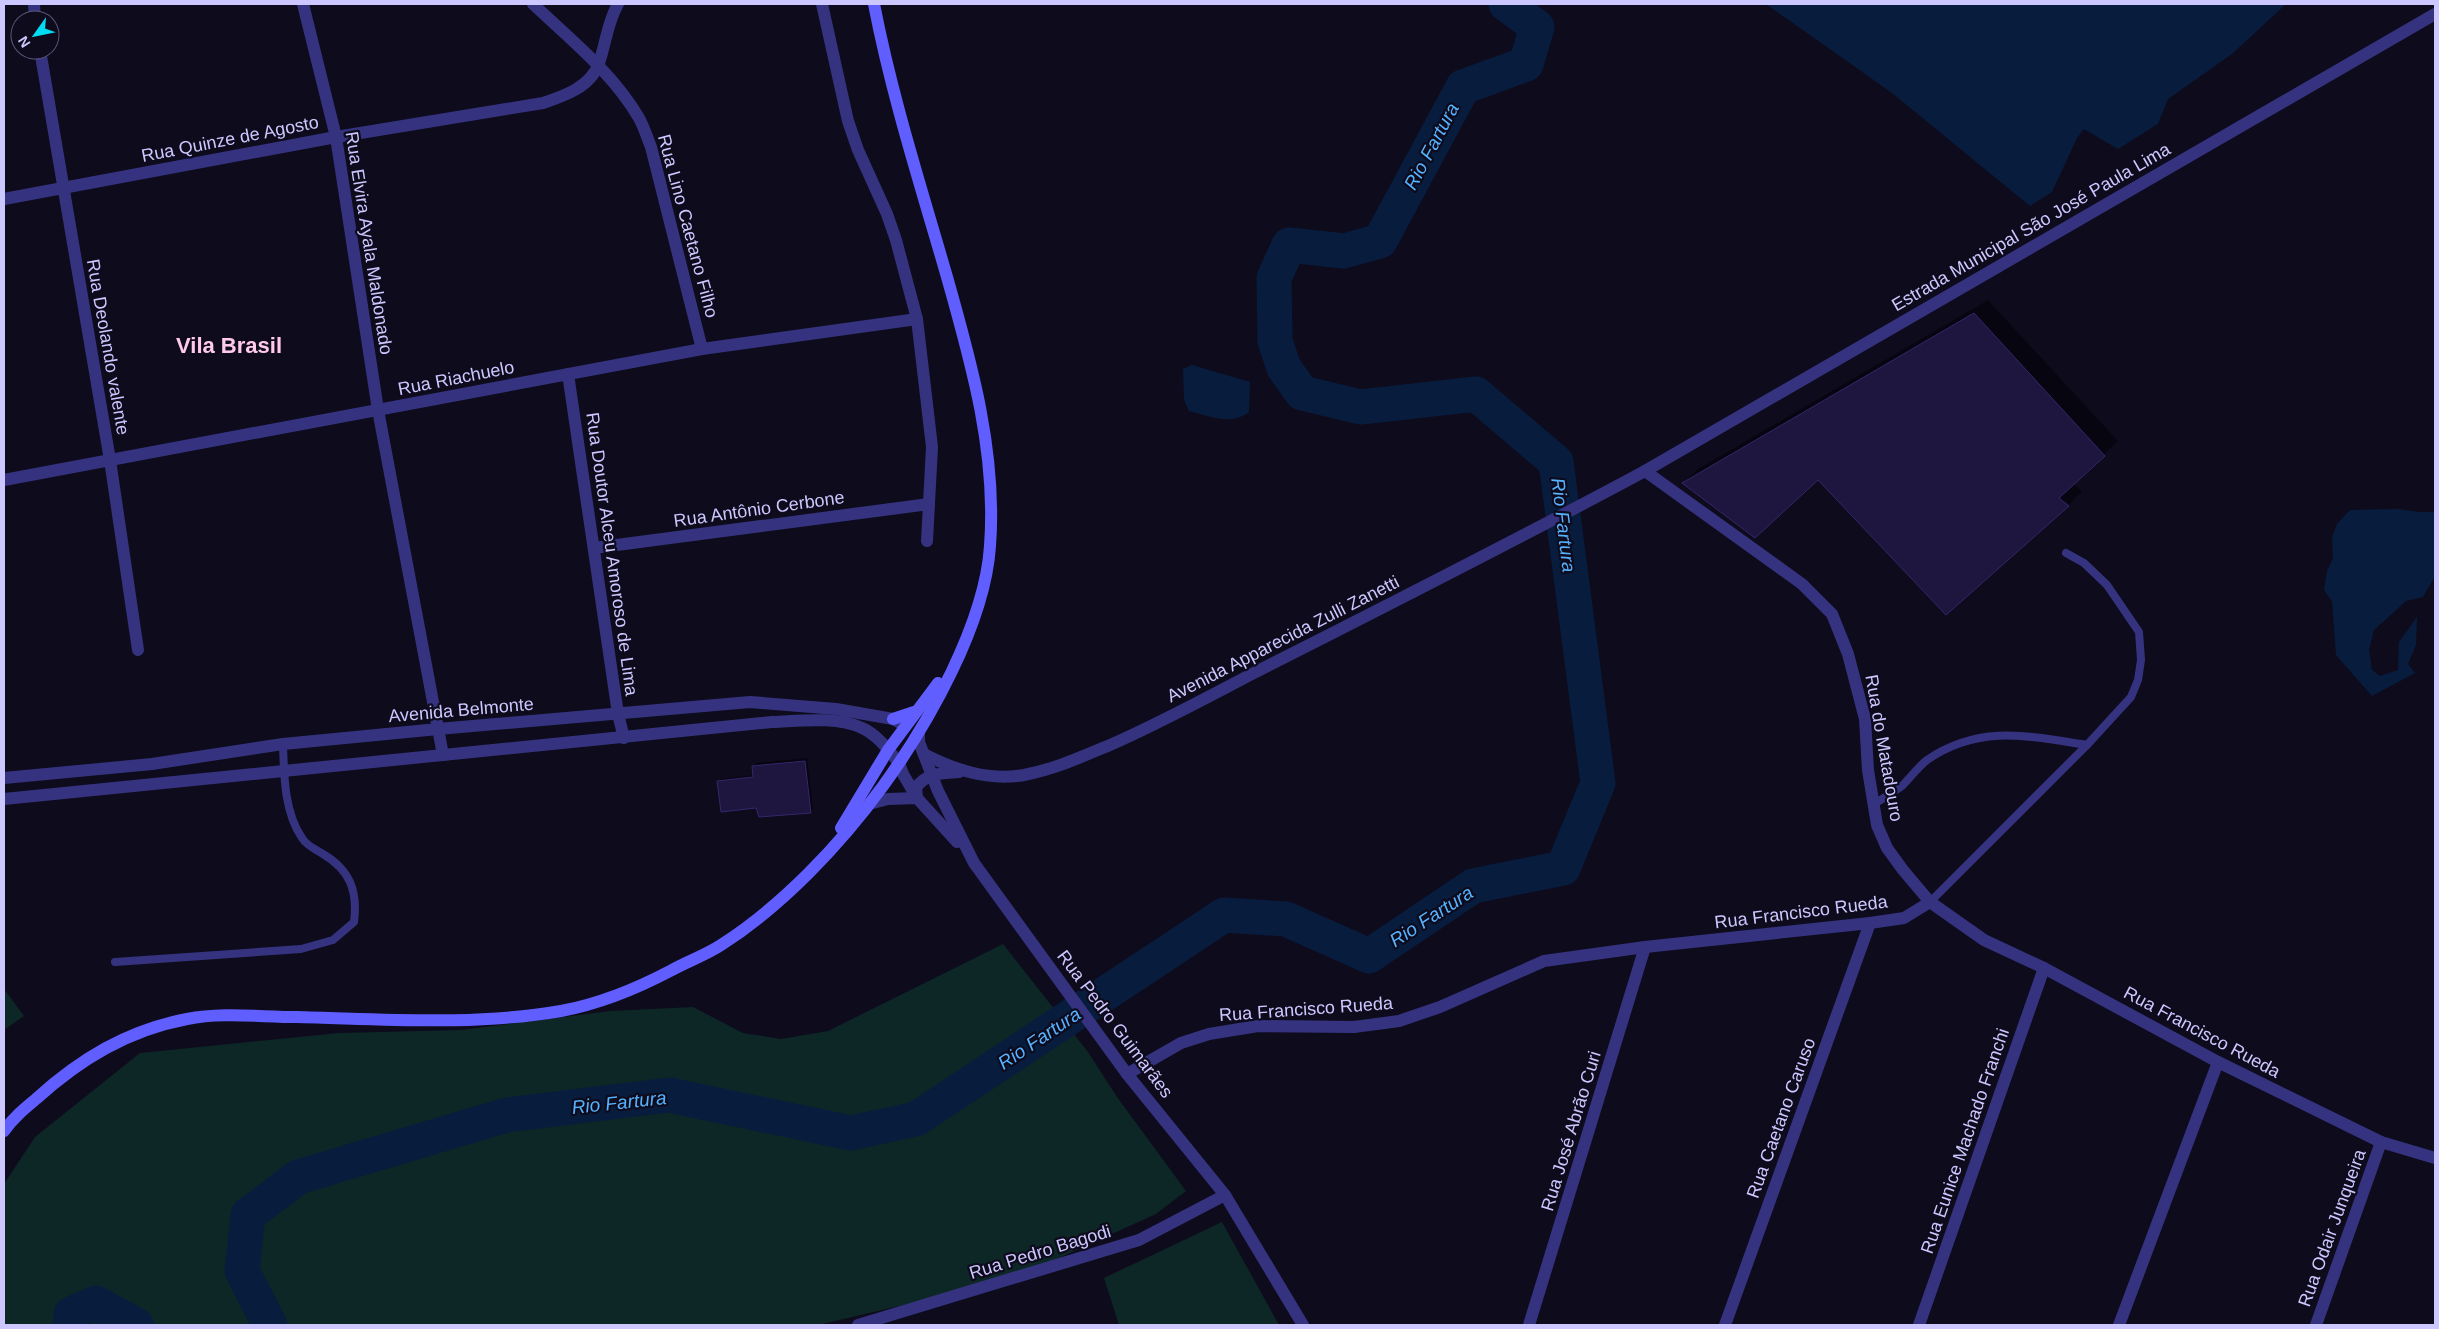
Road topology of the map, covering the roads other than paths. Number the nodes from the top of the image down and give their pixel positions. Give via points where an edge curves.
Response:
1 (303, 4) edge
2 (533, 4) edge
3 (618, 4) edge
4 (822, 4) edge
5 (874, 4) edge
6 (2435, 14) edge
7 (42, 60) edge
8 (598, 66) junction
9 (336, 137) junction
10 (63, 188) junction
11 (4, 199) edge
12 (917, 319) junction
13 (702, 349) junction
14 (568, 374) junction
15 (378, 410) junction
16 (110, 460) junction
17 (1645, 471) junction
18 (4, 480) edge
19 (929, 504) junction
20 (927, 541) dead end
21 (594, 548) junction
22 (2066, 553) dead end
23 (138, 650) dead end
24 (956, 659) junction
25 (914, 712) junction
26 (618, 714) junction
27 (892, 719) junction
28 (906, 726) junction
29 (438, 728) junction
30 (919, 733) junction
31 (624, 738) junction
32 (283, 744) junction
33 (2087, 745) junction
34 (888, 750) junction
35 (443, 754) junction
36 (924, 754) junction
37 (899, 763) junction
38 (284, 772) junction
39 (966, 772) junction
40 (932, 776) junction
41 (4, 778) edge
42 (917, 798) junction
43 (4, 799) edge
44 (869, 804) junction
45 (1874, 804) junction
46 (825, 854) junction
47 (974, 864) junction
48 (1930, 902) junction
49 (1870, 923) junction
50 (1646, 947) junction
51 (115, 962) dead end
52 (2044, 968) junction
53 (2218, 1062) junction
54 (1127, 1074) junction
55 (4, 1131) edge
56 (2381, 1142) junction
57 (2435, 1158) edge
58 (1225, 1195) junction
59 (858, 1325) edge
60 (1303, 1325) edge
61 (1529, 1325) edge
62 (1725, 1325) edge
63 (1920, 1325) edge
64 (2119, 1325) edge
65 (2316, 1325) edge

1 - 9 street, Rua Elvira Ayala Maldonado
2 - 8 street, Rua Lino Caetano Filho
3 - 8 street
4 - 12 street via 848,121 896,240
5 - 24 main road via 886,66 965,339 984,423 990,476 990,549 980,597
6 - 17 street, Estrada Municipal São José Paula Lima
7 - 10 street, Rua Deolando valente
8 - 9 street, Rua Quinze de Agosto via 583,85 543,104
8 - 13 street, Rua Lino Caetano Filho via 640,119 650,146
9 - 10 street, Rua Quinze de Agosto
9 - 15 street, Rua Elvira Ayala Maldonado
10 - 11 street, Rua Quinze de Agosto
10 - 16 street, Rua Deolando valente
12 - 13 street, Rua Riachuelo
12 - 19 street via 932,446
13 - 14 street, Rua Riachuelo
14 - 15 street, Rua Riachuelo
14 - 21 street, Rua Doutor Alceu Amoroso de Lima
15 - 16 street, Rua Riachuelo
15 - 29 street, Rua Elvira Ayala Maldonado
16 - 18 street, Rua Riachuelo
16 - 23 street, Rua Deolando valente
17 - 39 street, Avenida Apparecida Zulli Zanetti via 1550,523 1136,733 1060,767 1002,777
17 - 45 street, Rua do Matadouro via 1802,584 1832,614 1848,654 1865,719
19 - 20 street
19 - 21 street, Rua Antônio Cerbone
21 - 26 street, Rua Doutor Alceu Amoroso de Lima
22 - 33 lane via 2084,562 2107,585 2139,632 2141,660 2138,680 2130,697
24 - 25 main road
24 - 30 main road
25 - 27 main road
25 - 28 main road
26 - 27 street, Avenida Belmonte via 750,702 836,709
26 - 29 street, Avenida Belmonte
26 - 31 street, Rua Doutor Alceu Amoroso de Lima
27 - 28 street, Avenida Belmonte
28 - 30 street, Avenida Belmonte
28 - 34 main road
29 - 32 street, Avenida Belmonte
29 - 35 street, Rua Elvira Ayala Maldonado
30 - 36 street, Rua Pedro Guimarães
30 - 37 main road
31 - 34 street via 740,724 821,721 863,728
31 - 35 street
32 - 38 lane
32 - 41 street, Avenida Belmonte via 152,764
33 - 45 lane via 2019,735 1984,737 1953,744 1926,761 1899,787
33 - 48 lane
34 - 37 street
34 - 46 main road
35 - 38 street
36 - 39 street, Avenida Apparecida Zulli Zanetti
36 - 40 street, Rua Pedro Guimarães
37 - 42 street
37 - 44 main road
38 - 43 street
38 - 51 lane via 290,811 303,840 339,864 351,882 356,902 354,922 333,940 301,949
39 - 40 street
40 - 42 street via 916,788
40 - 47 street, Rua Pedro Guimarães
42 - 44 street via 888,799
42 - 47 street via 950,832
44 - 46 main road
45 - 48 street, Rua do Matadouro via 1877,825 1887,848
46 - 55 main road via 765,913 719,946 652,980 608,997 563,1010 464,1020 190,1018 140,1031 105,1047 63,1074 12,1119
47 - 54 street, Rua Pedro Guimarães
48 - 49 street, Rua Francisco Rueda via 1904,918
48 - 52 street, Rua Francisco Rueda via 1984,940
49 - 50 street, Rua Francisco Rueda
49 - 62 street, Rua Caetano Caruso
50 - 54 street, Rua Francisco Rueda via 1544,961 1440,1008 1399,1021 1354,1027 1258,1026 1209,1034 1181,1043
50 - 61 street, Rua José Abrão Curi
52 - 53 street, Rua Francisco Rueda
52 - 63 street, Rua Eunice Machado Franchi
53 - 56 street, Rua Francisco Rueda
53 - 64 street
54 - 58 street, Rua Pedro Guimarães
56 - 57 street, Rua Francisco Rueda
56 - 65 street, Rua Odair Junqueira
58 - 59 street, Rua Pedro Bagodi via 1139,1240
58 - 60 street, Rua Pedro Guimarães

